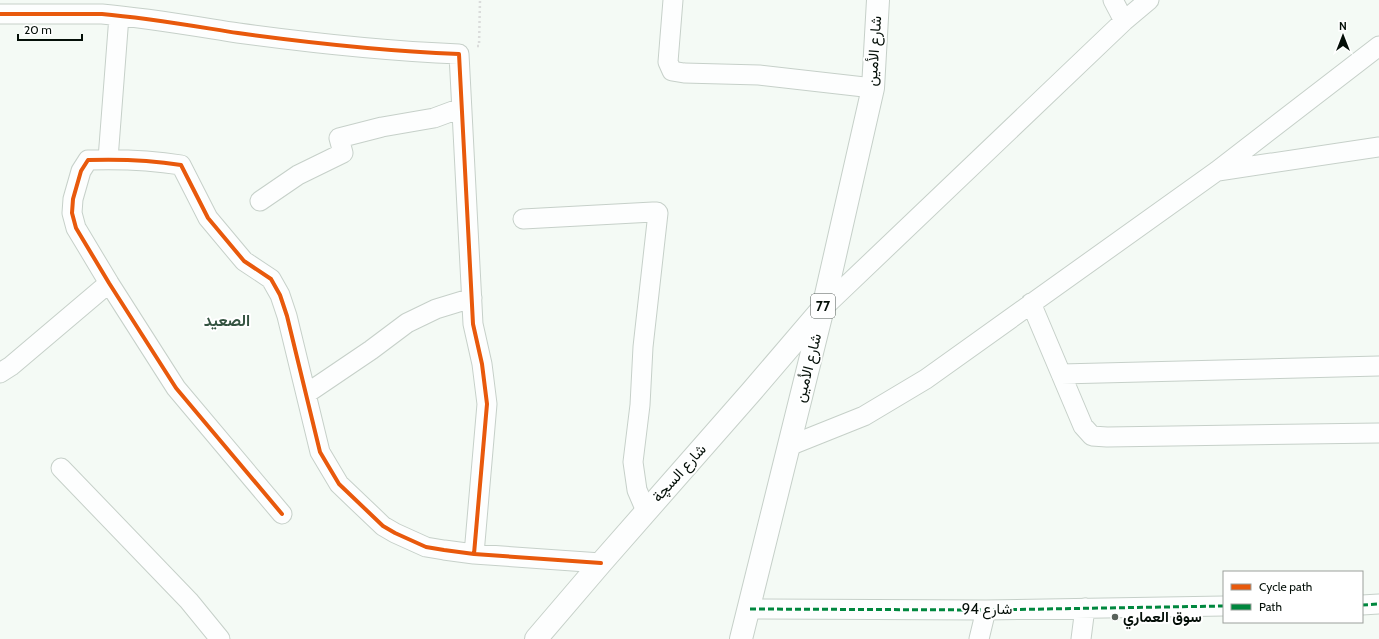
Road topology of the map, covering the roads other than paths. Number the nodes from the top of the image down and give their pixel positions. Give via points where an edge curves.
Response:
1 (673, 0) edge
2 (878, 0) edge
3 (1113, 0) edge
4 (1149, 0) edge
5 (84, 7) edge
6 (0, 14) edge
7 (119, 16) junction
8 (1124, 21) junction
9 (1379, 46) edge
10 (873, 88) junction
11 (461, 108) junction
12 (1379, 147) edge
13 (108, 159) junction
14 (1217, 171) junction
15 (260, 201) dead end
16 (523, 220) dead end
17 (109, 283) junction
18 (472, 298) junction
19 (1031, 303) junction
20 (823, 308) junction
21 (1379, 366) edge
22 (0, 373) edge
23 (1061, 374) junction
24 (306, 394) junction
25 (1379, 433) edge
26 (789, 446) junction
27 (61, 468) dead end
28 (646, 511) junction
29 (282, 514) dead end
30 (474, 554) junction
31 (601, 563) junction
32 (1363, 604) edge
33 (1379, 604) edge
34 (1223, 606) edge
35 (1085, 608) junction
36 (750, 609) junction
37 (986, 610) junction
38 (220, 639) edge
39 (536, 639) edge
40 (741, 639) edge
41 (980, 639) edge
42 (1081, 639) edge

1 - 10 street via 668,62 672,71 759,75
2 - 10 main road, شارع الأمين / 77
3 - 8 street
4 - 8 street
5 - 6 street
5 - 7 street
7 - 11 street via 320,44 459,54
7 - 13 street
8 - 20 street
9 - 14 street
10 - 20 main road, شارع الأمين / 77
11 - 15 street via 434,118 339,138 343,153 298,175
11 - 18 street
12 - 14 street
13 - 17 street via 88,160 81,171 72,213 76,228
13 - 24 street via 157,161 181,165 208,218 244,261 271,279 280,295
14 - 19 street
16 - 28 street via 653,212 658,214 642,347 640,405 633,462 637,490
17 - 22 street
17 - 29 street via 176,388
18 - 24 street via 436,309 406,323
18 - 30 street via 473,324 487,404
19 - 23 street
19 - 26 street via 926,379 864,416
20 - 26 main road, شارع الأمين / 77
20 - 28 main road, شارع السچة
21 - 23 street
23 - 25 street via 1083,426 1092,436
24 - 30 street via 320,452 339,484 395,534 426,547
26 - 36 main road, شارع الأمين / 77
27 - 38 street via 189,601
28 - 31 main road, شارع السچة
30 - 31 street
31 - 39 main road, شارع السچة
32 - 33 street
34 - 35 street, شارع 94
35 - 37 street, شارع 94
35 - 42 street
36 - 37 street, شارع 94
36 - 40 main road, شارع الأمين / 77
37 - 41 street

